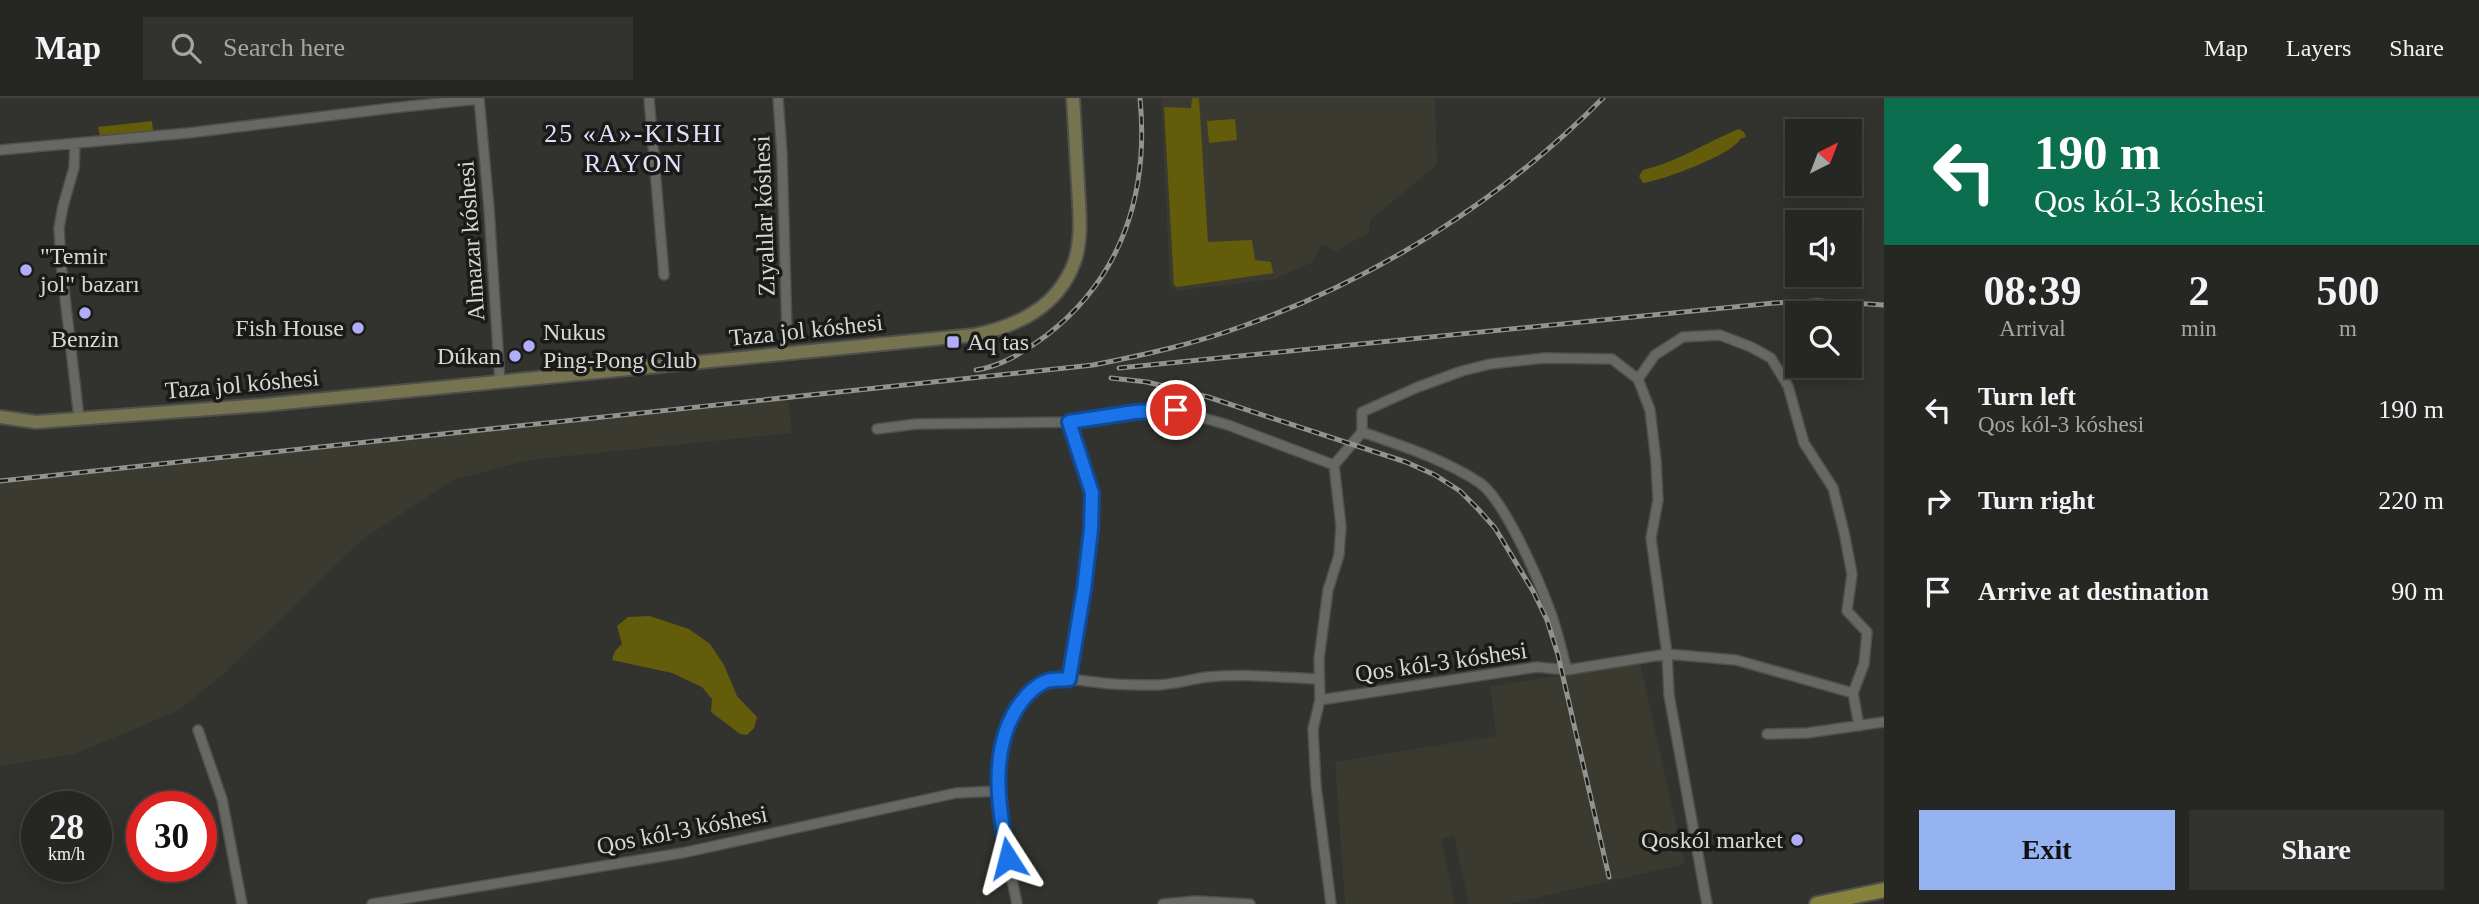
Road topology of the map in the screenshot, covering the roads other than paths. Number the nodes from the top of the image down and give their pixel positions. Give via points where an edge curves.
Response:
1 (649, 98) edge
2 (778, 98) edge
3 (1073, 98) edge
4 (479, 99) edge
5 (75, 143) junction
6 (0, 150) edge
7 (664, 275) dead end
8 (787, 334) dead end
9 (1638, 379) junction
10 (500, 382) junction
11 (0, 417) edge
12 (79, 418) junction
13 (1069, 422) junction
14 (877, 429) dead end
15 (1362, 432) junction
16 (1334, 465) junction
17 (1667, 654) junction
18 (1567, 670) junction
19 (1069, 679) junction
20 (1319, 679) junction
21 (1853, 693) junction
22 (1320, 700) junction
23 (1884, 722) edge
24 (1859, 726) junction
25 (198, 730) dead end
26 (1767, 734) dead end
27 (999, 791) junction
28 (1884, 890) edge
29 (242, 904) edge
30 (372, 904) edge
31 (1017, 904) edge
32 (1163, 904) edge
33 (1250, 904) edge
34 (1331, 904) edge
35 (1707, 904) edge
36 (1817, 904) edge

1 - 7 street
2 - 8 street, Zıyalılar kóshesi
3 - 10 main road, Taza jol kóshesi via 1080,209 1074,263 1057,292 1026,318 1004,329
4 - 5 street
4 - 10 street, Almazar kóshesi
5 - 6 street
5 - 12 street via 74,168 59,228
9 - 15 street via 1612,359 1544,358 1490,364 1362,412
9 - 17 street via 1650,410 1656,461 1658,500 1651,538
9 - 21 street via 1655,355 1683,337 1720,335 1771,358 1788,386 1804,443 1833,488 1844,531 1852,574 1847,611 1867,632 1864,664
10 - 12 main road, Taza jol kóshesi
11 - 12 main road, Taza jol kóshesi via 36,422
13 - 14 street via 916,424
13 - 16 street via 1176,410
13 - 19 street via 1092,493 1084,589
15 - 16 street
15 - 18 street, Qos kól-3 kóshesi via 1440,461 1482,484 1516,534 1550,609
16 - 20 street, Qos kól-3 kóshesi via 1341,526 1339,555 1328,590
17 - 18 street
17 - 21 street via 1736,660
17 - 35 street via 1669,695
18 - 22 street, Qos kól-3 kóshesi via 1537,667
19 - 20 street, Qos kól-3 kóshesi via 1156,685 1205,677
19 - 27 street, Qos kól-3 kóshesi via 1047,681 1028,693 1014,712 1002,738
20 - 22 street, Qos kól-3 kóshesi
21 - 24 street
22 - 34 street, Qos kól-3 kóshesi via 1313,729 1316,786
23 - 24 street
24 - 26 street
25 - 29 street via 222,799
27 - 30 street, Qos kól-3 kóshesi via 956,793 682,853
27 - 31 street, Qos kól-3 kóshesi
28 - 36 main road
32 - 33 street

